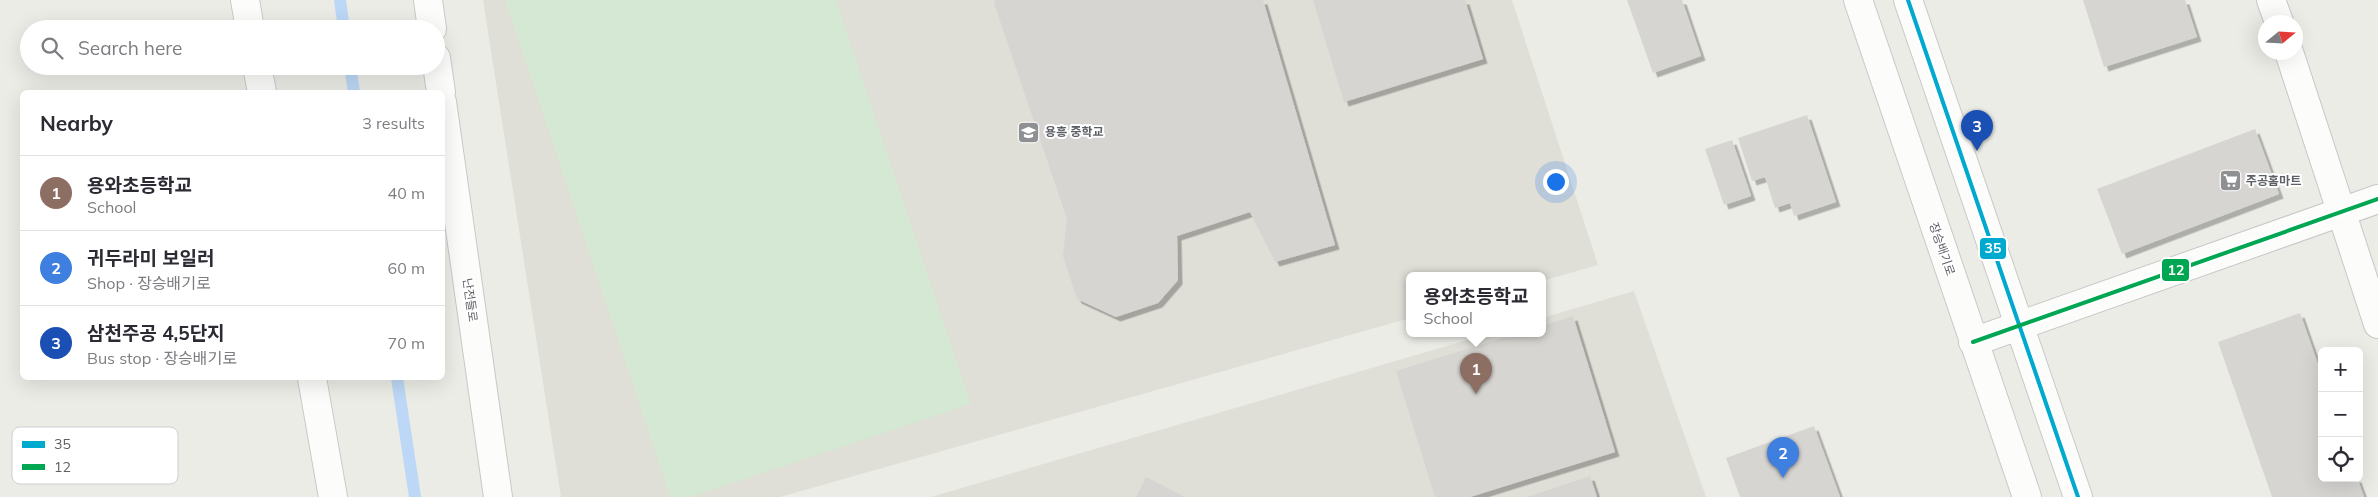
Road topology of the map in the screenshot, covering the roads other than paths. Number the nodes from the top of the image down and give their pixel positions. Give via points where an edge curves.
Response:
1 (245, 0) edge
2 (428, 0) edge
3 (1858, 0) edge
4 (1908, 0) edge
5 (2271, 0) edge
6 (2276, 15) edge
7 (248, 20) edge
8 (431, 20) edge
9 (2292, 60) edge
10 (259, 75) edge
11 (438, 75) edge
12 (262, 90) edge
13 (441, 90) edge
14 (445, 123) edge
15 (2378, 199) edge
16 (2340, 211) junction
17 (2378, 324) edge
18 (2020, 326) junction
19 (1973, 342) junction
20 (312, 380) edge
21 (333, 497) edge
22 (498, 497) edge
23 (2027, 497) edge
24 (2078, 497) edge

1 - 7 street
2 - 8 street
3 - 19 street, 장승배기로
4 - 18 street
5 - 6 street
9 - 16 street
10 - 12 street
11 - 13 street
14 - 22 street, 난전들로
15 - 16 street
16 - 17 street
16 - 18 street
18 - 19 street
18 - 24 street
19 - 23 street, 장승배기로
20 - 21 street

